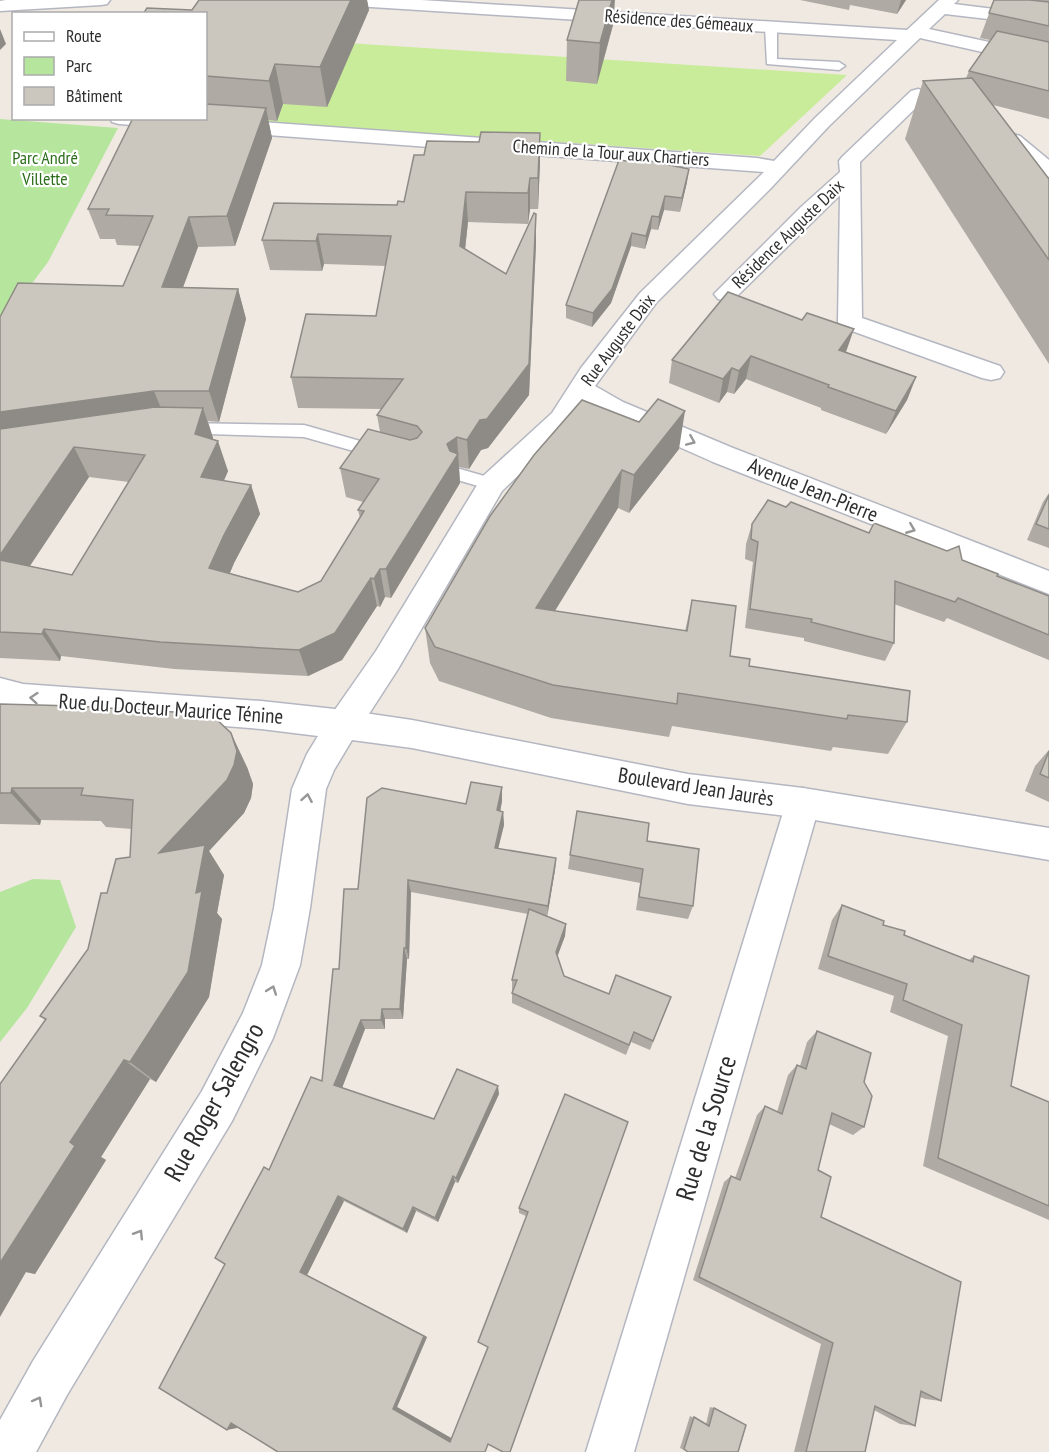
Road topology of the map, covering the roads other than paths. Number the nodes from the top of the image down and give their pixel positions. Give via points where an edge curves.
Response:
1 (20, 0) edge
2 (96, 0) edge
3 (339, 0) edge
4 (946, 2) edge
5 (0, 6) edge
6 (1049, 21) edge
7 (771, 27) junction
8 (913, 34) junction
9 (1049, 60) edge
10 (839, 66) dead end
11 (918, 95) dead end
12 (147, 120) edge
13 (1013, 140) edge
14 (801, 144) junction
15 (838, 160) junction
16 (779, 168) junction
17 (1049, 171) edge
18 (726, 294) edge
19 (991, 372) dead end
20 (581, 389) junction
21 (166, 429) edge
22 (403, 459) edge
23 (460, 475) dead end
24 (492, 484) junction
25 (1049, 583) edge
26 (0, 691) edge
27 (344, 724) junction
28 (802, 803) junction
29 (1049, 844) edge
30 (11, 1451) edge
31 (610, 1452) edge

1 - 2 street
1 - 5 street
3 - 7 street, Résidence des Gémeaux
4 - 6 street
4 - 8 street, Rue Auguste Daix
7 - 8 street, Résidence des Gémeaux
7 - 10 lane via 771,62
8 - 9 street, Résidence des Gémeaux
8 - 14 street, Rue Auguste Daix
11 - 15 street, Résidence Auguste Daix
12 - 16 street, Chemin de la Tour aux Chartiers
13 - 17 street
14 - 15 street, Résidence Auguste Daix
14 - 16 street, Rue Auguste Daix
15 - 18 street, Résidence Auguste Daix via 809,212
15 - 19 street, Résidence Auguste Daix via 850,322
16 - 20 street, Rue Auguste Daix via 648,298
20 - 24 street, Rue Auguste Daix via 561,419
20 -> 25 street, Avenue Jean-Pierre via 614,408 723,455
21 - 22 lane via 304,431
23 - 24 lane
24 - 27 street, Rue Auguste Daix via 387,660
27 -> 26 street, Rue du Docteur Maurice Ténine via 33,698
27 - 28 street, Boulevard Jean Jaurès via 688,789
30 -> 27 street, Rue Roger Salengro via 50,1378 217,1106 259,1024 281,964 309,789 319,764
28 - 29 street, Boulevard Jean Jaurès
28 - 31 street, Rue de la Source

